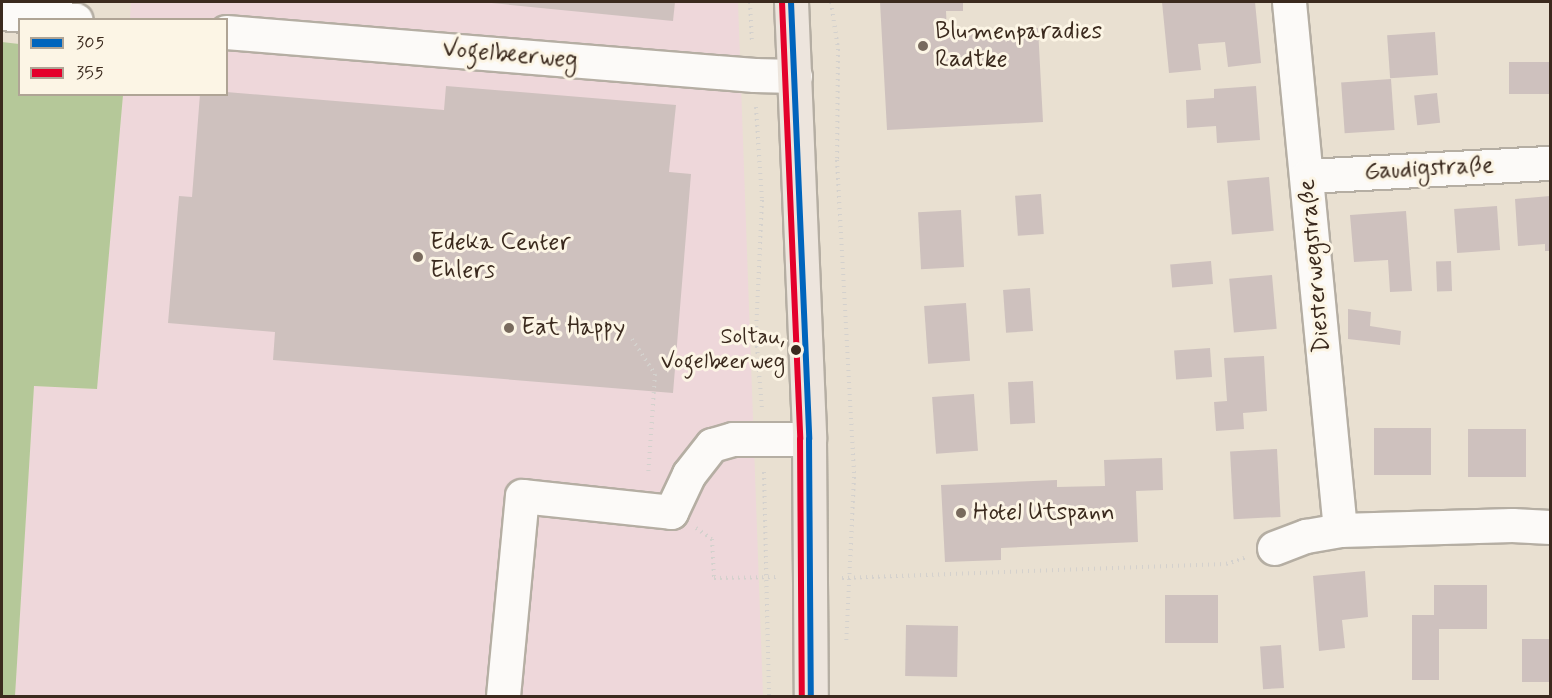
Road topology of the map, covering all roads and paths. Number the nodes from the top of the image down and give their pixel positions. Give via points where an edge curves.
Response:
1 (750, 2) edge
2 (791, 2) edge
3 (831, 2) edge
4 (1289, 2) edge
5 (2, 13) edge
6 (55, 18) edge
7 (228, 32) edge
8 (754, 75) junction
9 (795, 76) junction
10 (1551, 163) edge
11 (1307, 176) junction
12 (632, 339) dead end
13 (763, 439) junction
14 (809, 439) junction
15 (647, 485) dead end
16 (690, 524) dead end
17 (1551, 527) edge
18 (1340, 530) junction
19 (1274, 548) joint
20 (764, 577) junction
21 (784, 577) dead end
22 (848, 578) junction
23 (846, 647) dead end
24 (503, 696) edge
25 (769, 696) edge
26 (811, 696) edge

1 - 8 path
2 - 9 main road
3 - 22 path via 838,49 837,160 854,477
4 - 11 street, Diesterwegstraße
5 - 6 street
7 - 8 street, Vogelbeerweg
8 - 9 street, Vogelbeerweg
8 - 13 path via 762,200 756,334
9 - 14 main road
10 - 11 street, Gaudigstraße
11 - 18 street, Diesterwegstraße
12 - 15 path via 655,374
13 - 14 street
13 - 20 path
13 - 24 street via 722,440 712,445 689,474 671,512 522,496
14 - 26 main road
16 - 20 path via 712,539 714,578
17 - 18 street
18 - 19 street
19 - 22 path via 1226,564
20 - 21 path
20 - 25 path
22 - 23 path

